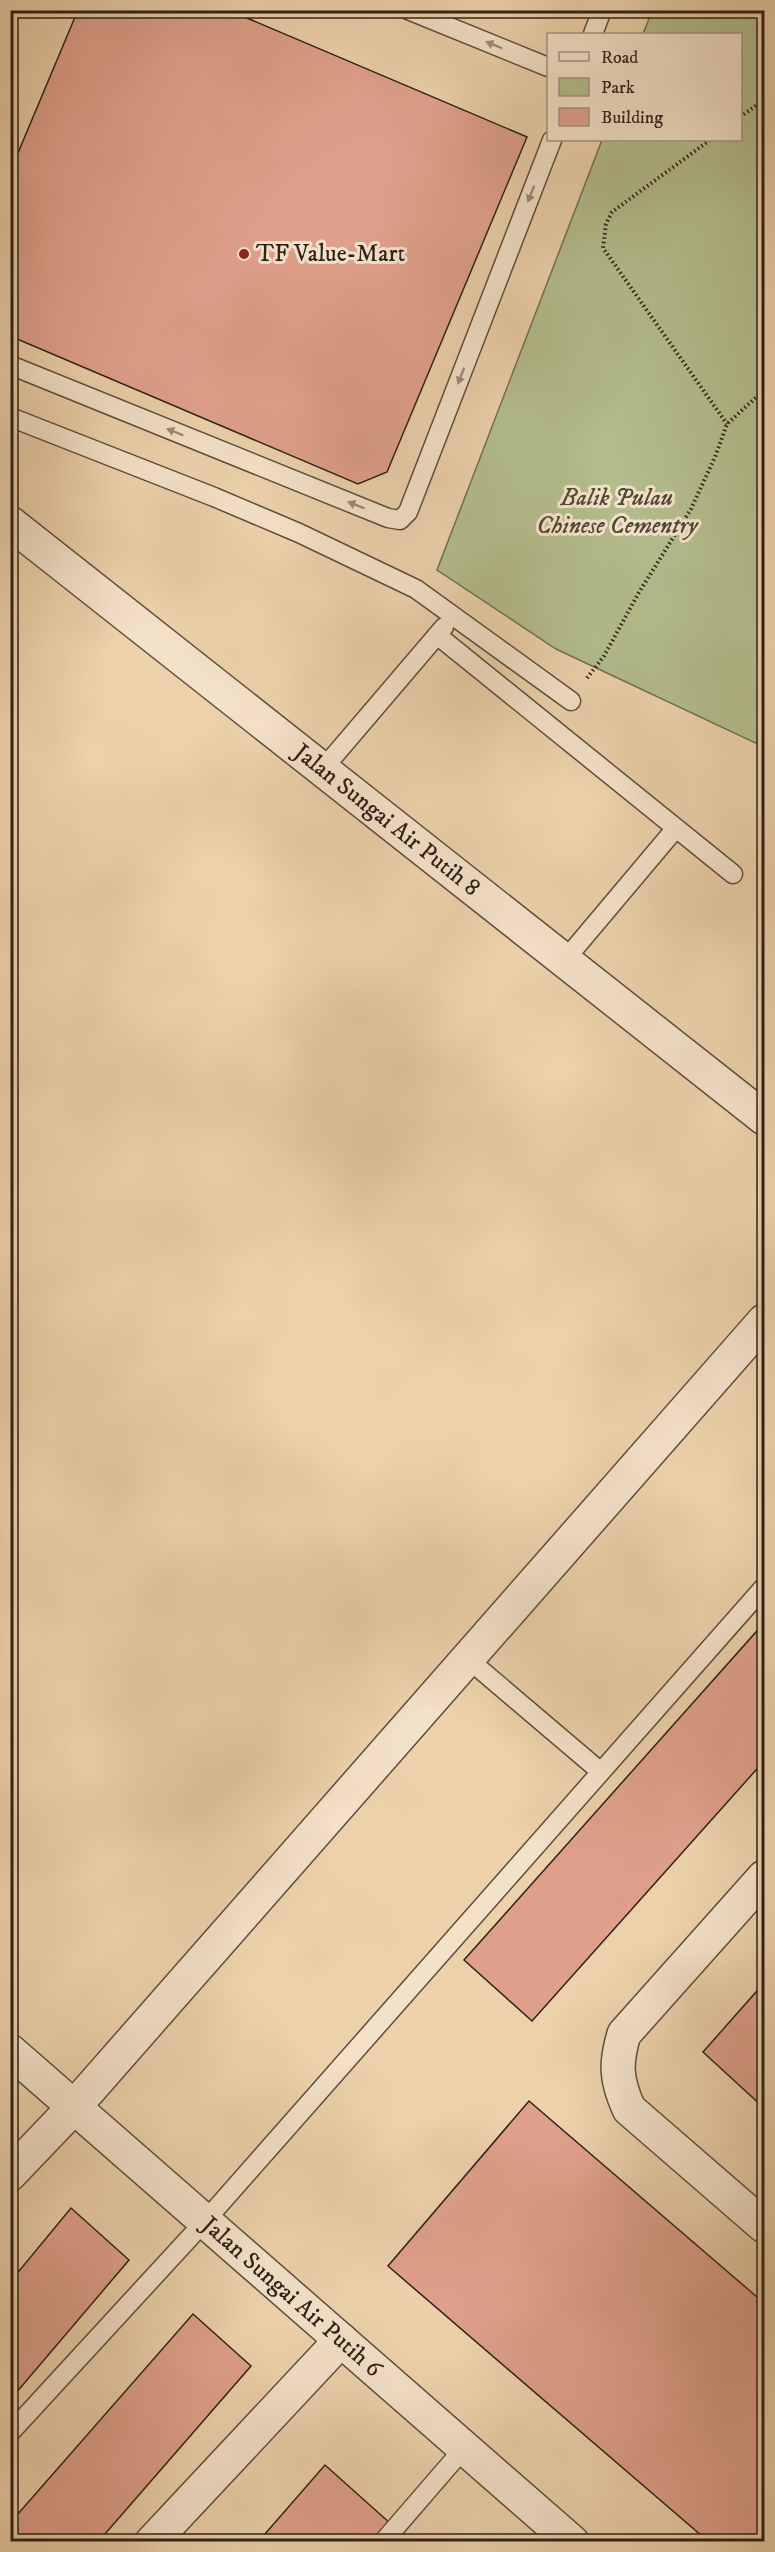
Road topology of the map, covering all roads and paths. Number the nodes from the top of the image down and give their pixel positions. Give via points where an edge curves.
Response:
1 (408, 10) edge
2 (602, 10) edge
3 (593, 33) edge
4 (547, 67) edge
5 (765, 100) edge
6 (742, 116) edge
7 (552, 141) edge
8 (709, 141) edge
9 (10, 366) edge
10 (765, 390) edge
11 (10, 417) edge
12 (727, 424) junction
13 (10, 523) edge
14 (453, 616) junction
15 (437, 635) junction
16 (571, 701) joint
17 (322, 770) junction
18 (676, 828) junction
19 (733, 874) dead end
20 (564, 961) junction
21 (765, 1118) edge
22 (765, 1321) edge
23 (765, 1587) edge
24 (468, 1659) junction
25 (601, 1772) junction
26 (765, 1877) edge
27 (10, 2051) edge
28 (74, 2107) junction
29 (10, 2174) edge
30 (205, 2221) junction
31 (765, 2226) edge
32 (341, 2340) junction
33 (10, 2433) edge
34 (465, 2447) junction
35 (152, 2541) edge
36 (382, 2541) edge
37 (572, 2541) edge

4 -> 1 lane
2 - 3 lane
5 - 6 path
7 -> 9 lane via 408,512 400,520
8 - 12 path via 612,212 603,248
10 - 12 path
11 - 14 lane via 299,533 416,589
12 - 16 path via 691,509 604,656
13 - 17 street, Jalan Sungai Air Putih 8
14 - 15 lane
14 - 16 lane
15 - 17 lane
15 - 18 lane
17 - 20 street, Jalan Sungai Air Putih 8
18 - 19 lane
18 - 20 lane
20 - 21 street, Jalan Sungai Air Putih 8
22 - 24 street
23 - 25 lane
24 - 25 lane
24 - 28 street
25 - 30 lane
26 - 31 street via 624,2034 617,2059 620,2088 629,2109
27 - 28 street, Jalan Sungai Air Putih 6
28 - 29 street
28 - 30 street, Jalan Sungai Air Putih 6
30 - 32 street, Jalan Sungai Air Putih 6
30 - 33 lane
32 - 34 street, Jalan Sungai Air Putih 6
32 - 35 street
34 - 36 lane
34 - 37 street, Jalan Sungai Air Putih 6

